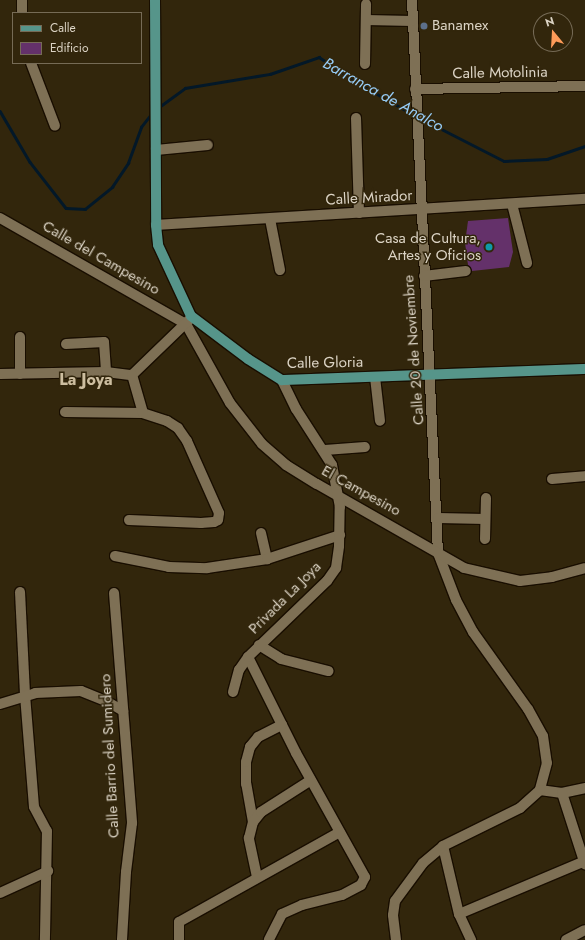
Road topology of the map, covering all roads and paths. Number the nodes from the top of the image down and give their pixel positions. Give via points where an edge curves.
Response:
1 (22, 0) edge
2 (155, 0) edge
3 (412, 0) edge
4 (366, 4) dead end
5 (22, 12) edge
6 (366, 20) junction
7 (412, 21) junction
8 (31, 64) edge
9 (365, 64) dead end
10 (585, 86) edge
11 (415, 89) junction
12 (356, 118) dead end
13 (55, 126) dead end
14 (208, 145) dead end
15 (156, 150) junction
16 (585, 199) edge
17 (512, 204) junction
18 (420, 210) junction
19 (359, 213) junction
20 (0, 218) edge
21 (270, 219) junction
22 (156, 225) junction
23 (527, 264) dead end
24 (280, 270) dead end
25 (466, 271) dead end
26 (424, 276) junction
27 (189, 320) junction
28 (20, 338) dead end
29 (66, 344) dead end
30 (585, 369) edge
31 (106, 372) junction
32 (0, 374) edge
33 (20, 374) junction
34 (132, 375) junction
35 (375, 376) junction
36 (431, 376) junction
37 (282, 380) junction
38 (65, 412) dead end
39 (143, 413) junction
40 (380, 421) dead end
41 (365, 447) dead end
42 (324, 450) junction
43 (585, 476) edge
44 (552, 479) dead end
45 (339, 496) junction
46 (486, 498) dead end
47 (438, 518) junction
48 (485, 519) junction
49 (129, 520) dead end
50 (261, 533) dead end
51 (340, 535) junction
52 (485, 539) dead end
53 (438, 553) junction
54 (115, 556) dead end
55 (267, 559) junction
56 (585, 568) edge
57 (20, 592) dead end
58 (114, 593) dead end
59 (259, 645) junction
60 (248, 657) junction
61 (328, 671) dead end
62 (233, 692) dead end
63 (25, 695) junction
64 (0, 704) edge
65 (123, 712) junction
66 (282, 725) junction
67 (312, 780) junction
68 (585, 788) edge
69 (540, 790) junction
70 (562, 793) junction
71 (253, 822) junction
72 (340, 832) junction
73 (443, 846) junction
74 (585, 862) edge
75 (48, 871) junction
76 (257, 877) junction
77 (0, 893) edge
78 (459, 914) junction
79 (585, 930) edge
80 (45, 940) edge
81 (122, 940) edge
82 (179, 940) edge
83 (269, 940) edge
84 (396, 940) edge
85 (471, 940) edge
86 (566, 940) edge

1 - 5 street
2 - 15 main road
3 - 7 street, Calle 20 de Noviembre
4 - 6 street
6 - 7 street
6 - 9 street
7 - 11 street, Calle 20 de Noviembre
8 - 13 street
10 - 11 street, Calle Motolinia
11 - 18 street, Calle 20 de Noviembre
12 - 19 street
14 - 15 street
15 - 22 main road
16 - 17 street, Calle Mirador
17 - 18 street, Calle Mirador
17 - 23 street
18 - 19 street, Calle Mirador
18 - 26 street, Calle 20 de Noviembre
19 - 21 street, Calle Mirador
20 - 27 street, Calle del Campesino
21 - 22 street, Calle Mirador
21 - 24 street
22 - 27 main road via 158,245
25 - 26 street
26 - 36 street, Calle 20 de Noviembre
27 - 34 street
27 - 37 main road, Calle Gloria
27 - 45 street, El Campesino via 230,403 262,444 286,466
28 - 33 street
29 - 31 street via 104,342
30 - 36 main road, Calle Gloria
31 - 33 street
31 - 34 street
32 - 33 street
34 - 39 street
35 - 36 main road, Calle Gloria
35 - 37 main road, Calle Gloria
35 - 40 street
36 - 47 street, Calle 20 de Noviembre
37 - 42 street, Privada La Joya via 296,409
38 - 39 street
39 - 49 street via 167,421 178,428 187,441 219,513 218,520 214,522
41 - 42 street
42 - 45 street, Privada La Joya via 332,465
43 - 44 street
45 - 51 street, Privada La Joya
45 - 53 street, El Campesino
46 - 48 street
47 - 48 street
47 - 53 street, Calle 20 de Noviembre
48 - 52 street
50 - 55 street
51 - 55 street
51 - 59 street, Privada La Joya via 336,568 327,581
53 - 56 street, El Campesino via 464,568 520,581 552,578
53 - 69 street, Calle 20 de Noviembre via 450,588 473,632 528,709 544,736 547,763
54 - 55 street via 169,566 207,568
57 - 63 street
58 - 65 street, Calle Barrio del Sumidero
59 - 60 street, Privada La Joya
59 - 61 street via 281,659
60 - 62 street, Privada La Joya via 239,670
60 - 66 street
63 - 64 street
63 - 65 street via 57,690 81,691 106,701
63 - 75 street via 34,807 47,831
65 - 81 street, Calle Barrio del Sumidero via 132,823
66 - 67 street
66 - 71 street via 258,737 250,747 246,762 246,784
67 - 71 street via 261,812
67 - 72 street
68 - 70 street
69 - 70 street
69 - 73 street via 520,808
70 - 74 street
71 - 76 street via 249,838
72 - 76 street
72 - 83 street via 365,877 361,885 342,895 302,905 282,914
73 - 78 street
73 - 84 street via 423,863 395,901 393,916
74 - 78 street
75 - 77 street
75 - 80 street
76 - 82 street via 179,922
78 - 85 street
79 - 86 street

